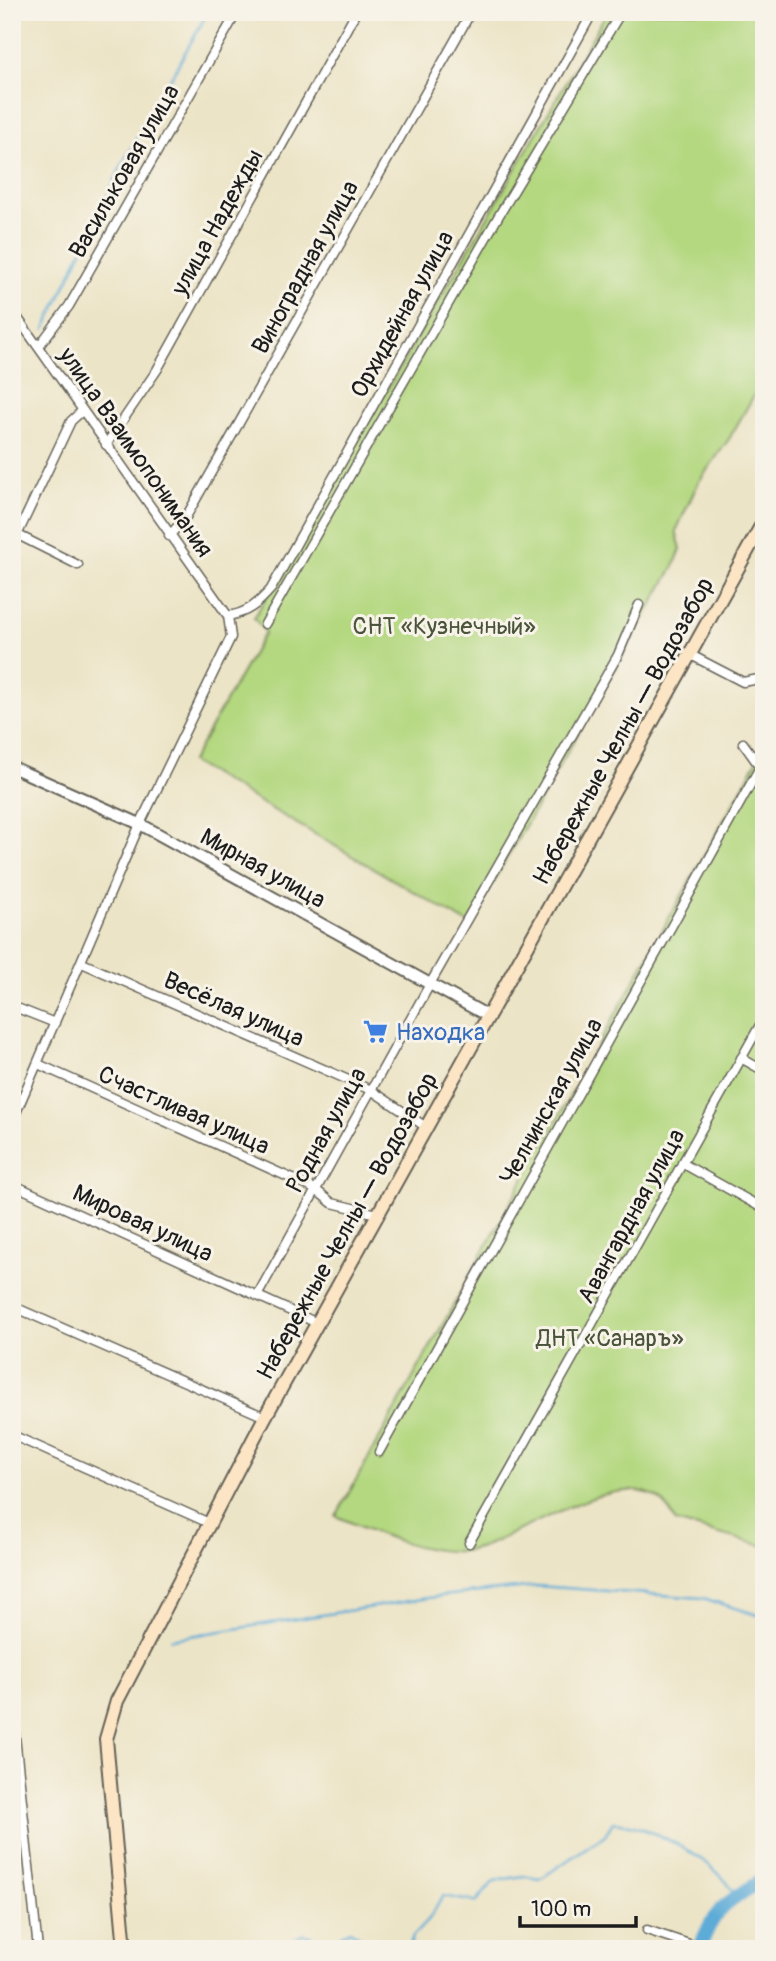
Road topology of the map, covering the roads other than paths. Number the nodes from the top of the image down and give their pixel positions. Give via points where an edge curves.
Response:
1 (237, 12) edge
2 (356, 12) edge
3 (471, 12) edge
4 (593, 12) edge
5 (621, 12) edge
6 (12, 310) edge
7 (39, 346) junction
8 (82, 411) junction
9 (106, 445) junction
10 (764, 521) edge
11 (15, 533) edge
12 (169, 536) junction
13 (12, 545) edge
14 (78, 565) dead end
15 (639, 605) dead end
16 (228, 616) junction
17 (265, 624) dead end
18 (689, 654) junction
19 (764, 678) edge
20 (743, 743) dead end
21 (12, 767) edge
22 (762, 770) edge
23 (140, 824) junction
24 (82, 963) junction
25 (430, 984) junction
26 (12, 1006) edge
27 (488, 1016) junction
28 (764, 1018) edge
29 (55, 1023) junction
30 (741, 1058) junction
31 (38, 1065) junction
32 (764, 1071) edge
33 (371, 1090) junction
34 (12, 1122) edge
35 (426, 1127) junction
36 (682, 1163) junction
37 (12, 1184) edge
38 (315, 1189) junction
39 (764, 1209) edge
40 (377, 1214) junction
41 (257, 1296) junction
42 (12, 1307) edge
43 (317, 1323) junction
44 (265, 1417) junction
45 (12, 1435) edge
46 (379, 1452) dead end
47 (209, 1523) junction
48 (469, 1543) dead end
49 (13, 1718) edge
50 (647, 1930) dead end
51 (38, 1949) edge
52 (125, 1949) edge
53 (704, 1949) edge

1 - 7 street, Васильковая улица via 69,306
2 - 9 street, улица Надежды via 157,370
3 - 12 street, Виноградная улица via 186,517
4 - 16 street, Орхидейная улица via 271,589 255,606
5 - 17 street
6 - 7 street, улица Взаимопонимания
7 - 8 street, улица Взаимопонимания
8 - 9 street, улица Взаимопонимания
8 - 11 street via 71,421
9 - 12 street, улица Взаимопонимания
10 - 18 main road, Набережные Челны — Водозабор
11 - 13 street
11 - 14 street
12 - 16 street, улица Взаимопонимания
15 - 25 street, Родная улица via 618,655
16 - 23 street via 231,637
18 - 19 street via 743,682
18 - 27 main road, Набережные Челны — Водозабор
20 - 22 street
21 - 23 street, Мирная улица
22 - 46 street, Челнинская улица
23 - 24 street
23 - 25 street, Мирная улица
24 - 29 street
24 - 33 street, Весёлая улица
25 - 27 street, Мирная улица
25 - 33 street, Родная улица
26 - 29 street
27 - 35 main road, Набережные Челны — Водозабор
28 - 30 street, Авангардная улица
29 - 31 street
30 - 32 street
30 - 36 street, Авангардная улица
31 - 34 street
31 - 38 street, Счастливая улица
33 - 35 street, Весёлая улица
33 - 38 street, Родная улица
35 - 40 main road, Набережные Челны — Водозабор
36 - 39 street
36 - 48 street, Авангардная улица
37 - 41 street, Мировая улица
38 - 40 street, Счастливая улица via 332,1203
38 - 41 street, Родная улица
40 - 43 main road, Набережные Челны — Водозабор
41 - 43 street, Мировая улица
42 - 44 street
43 - 44 main road, Набережные Челны — Водозабор
44 - 47 main road, Набережные Челны — Водозабор
45 - 47 street
47 - 52 main road, Набережные Челны — Водозабор via 117,1701 106,1739
49 - 51 street
50 - 53 street

